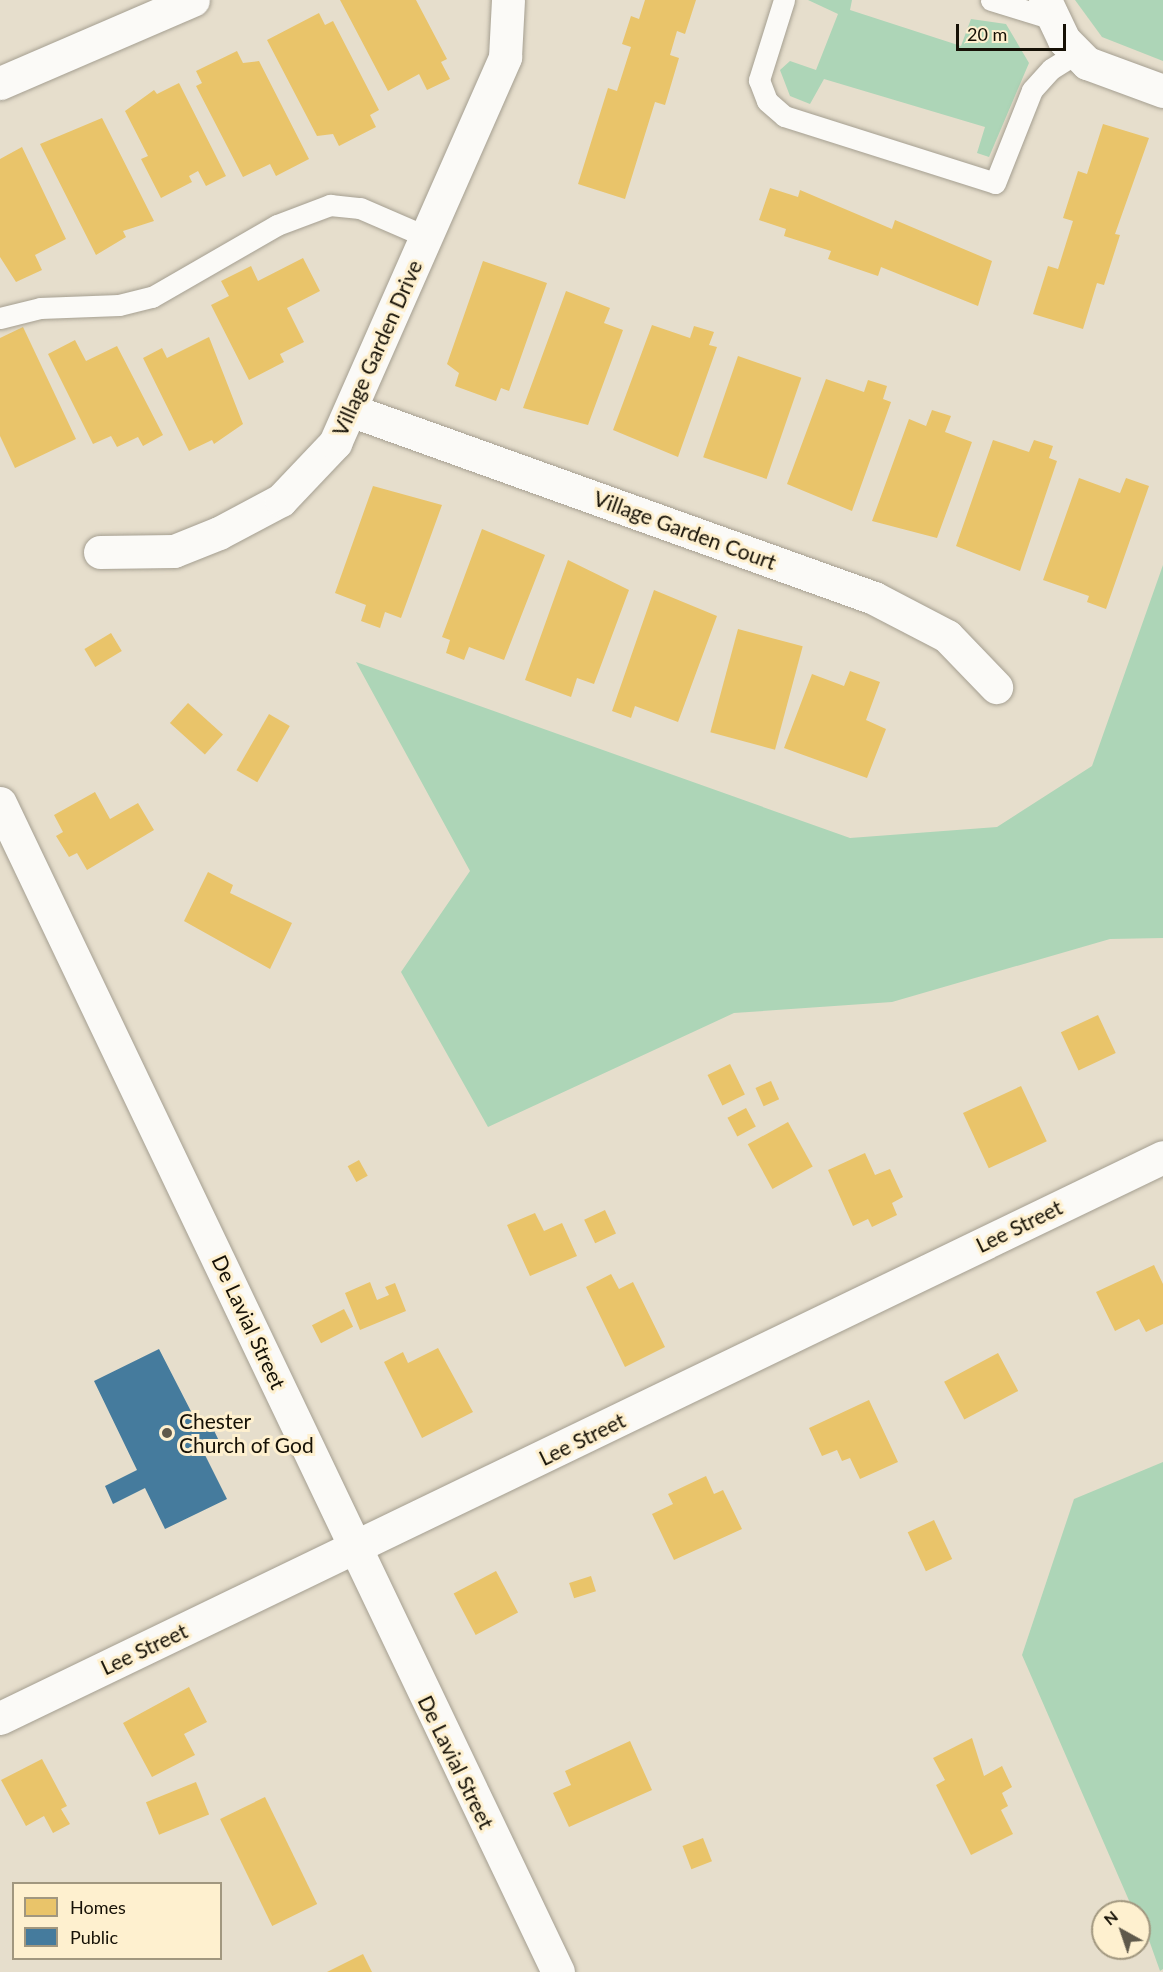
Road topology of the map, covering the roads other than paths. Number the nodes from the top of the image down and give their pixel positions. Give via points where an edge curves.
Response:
1 (193, 0) edge
2 (508, 0) edge
3 (784, 0) edge
4 (991, 0) edge
5 (1048, 9) edge
6 (1077, 53) junction
7 (0, 83) edge
8 (1163, 91) edge
9 (427, 237) junction
10 (0, 318) edge
11 (353, 411) junction
12 (100, 552) dead end
13 (996, 687) dead end
14 (0, 803) edge
15 (1163, 1157) edge
16 (355, 1550) junction
17 (0, 1718) edge
18 (558, 1972) edge

1 - 7 street
2 - 9 street, Village Garden Drive via 506,57
3 - 6 lane via 759,80 767,101 784,116 995,183 1032,90 1051,69
4 - 5 lane
5 - 6 street
6 - 8 street via 1098,70
9 - 10 lane via 360,208 330,205 277,225 152,297 119,305 40,308
9 - 11 street, Village Garden Drive
11 - 12 street, Village Garden Drive via 318,465 281,500 174,550
11 - 13 street, Village Garden Court via 874,598 947,636
14 - 16 street, De Lavial Street
15 - 16 street, Lee Street
16 - 17 street, Lee Street
16 - 18 street, De Lavial Street

